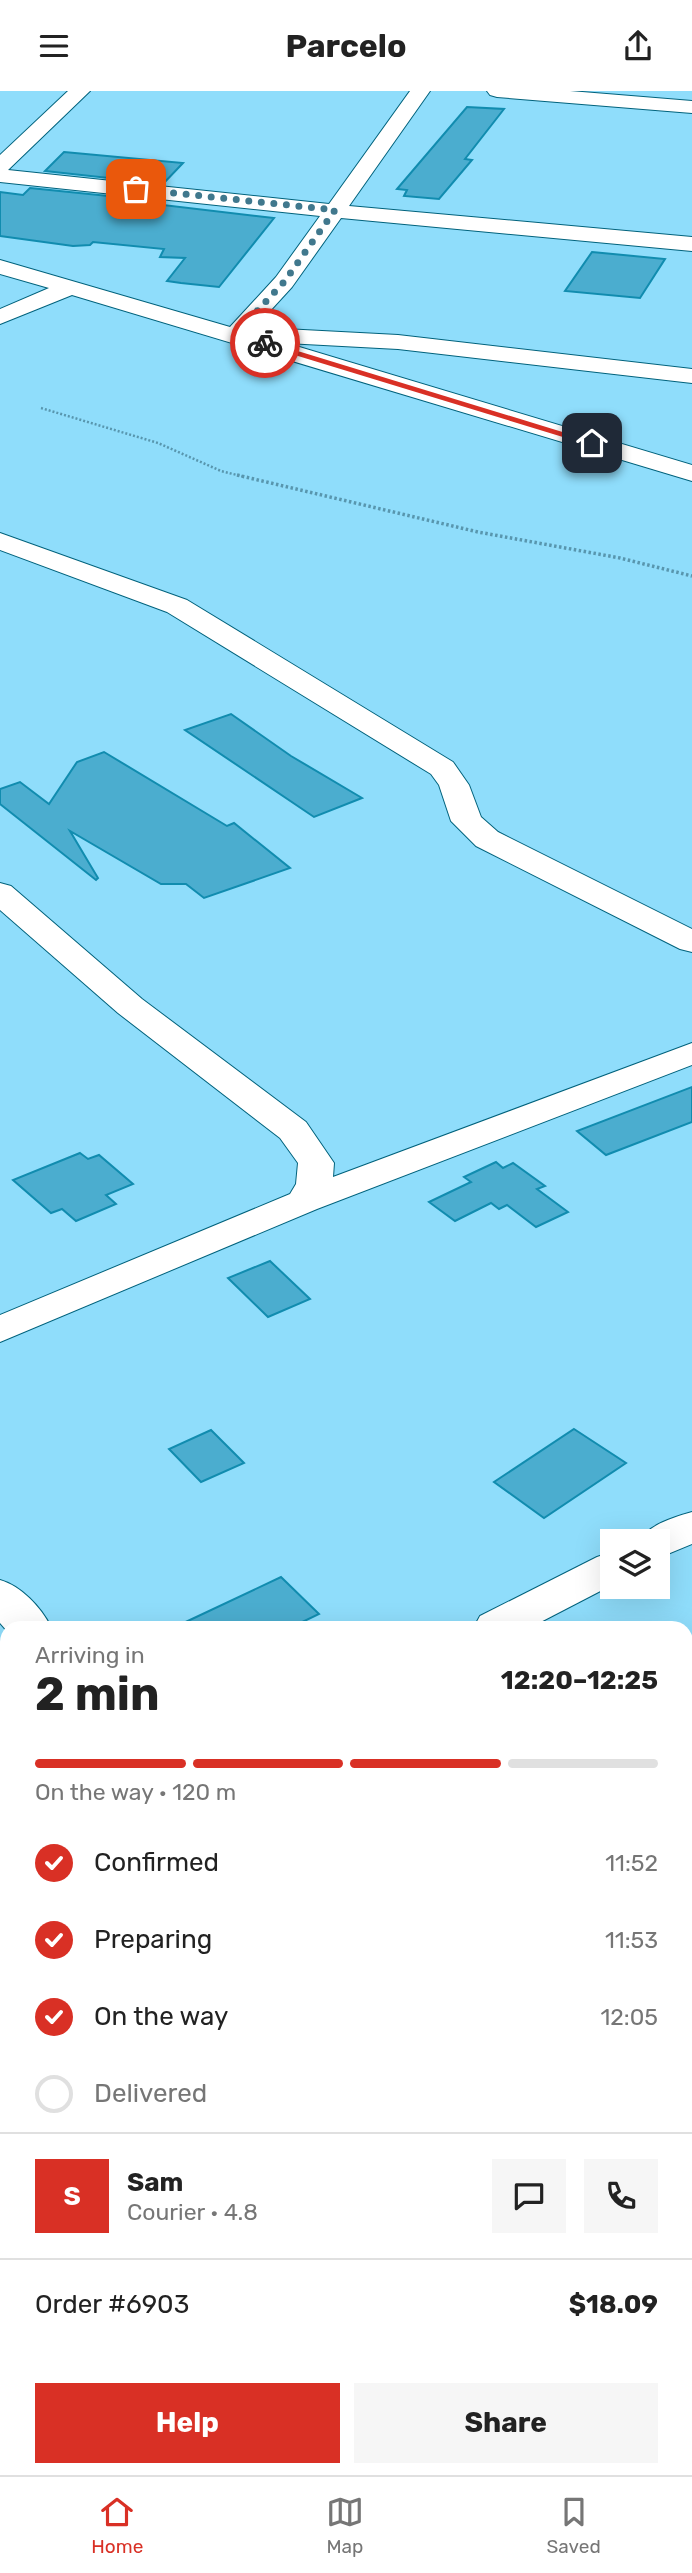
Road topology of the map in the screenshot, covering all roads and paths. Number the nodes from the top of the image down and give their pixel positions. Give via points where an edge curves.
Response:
1 (80, 91) edge
2 (420, 91) edge
3 (497, 91) edge
4 (692, 107) edge
5 (0, 166) edge
6 (0, 176) edge
7 (335, 210) junction
8 (692, 244) edge
9 (0, 267) edge
10 (71, 287) junction
11 (0, 317) edge
12 (236, 334) junction
13 (692, 376) edge
14 (41, 408) dead end
15 (692, 473) edge
16 (0, 541) edge
17 (692, 576) edge
18 (0, 893) edge
19 (692, 942) edge
20 (692, 1053) edge
21 (304, 1201) junction
22 (0, 1330) edge
23 (692, 1526) edge
24 (670, 1538) edge
25 (600, 1573) edge
26 (0, 1595) edge
27 (24, 1621) edge
28 (508, 1621) edge

1 - 5 street
2 - 7 street
3 - 4 street
6 - 7 street
7 - 8 street
7 - 12 street via 284,282
9 - 10 street
10 - 11 street
10 - 12 street
12 - 13 street via 398,342
12 - 15 street
14 - 17 path via 158,443 221,471 464,529
16 - 19 street via 177,606 442,768 454,785 467,821 487,839
18 - 21 street via 130,1006 293,1130 316,1163 314,1184
20 - 21 street
21 - 22 street
23 - 24 street
25 - 28 street
26 - 27 street

